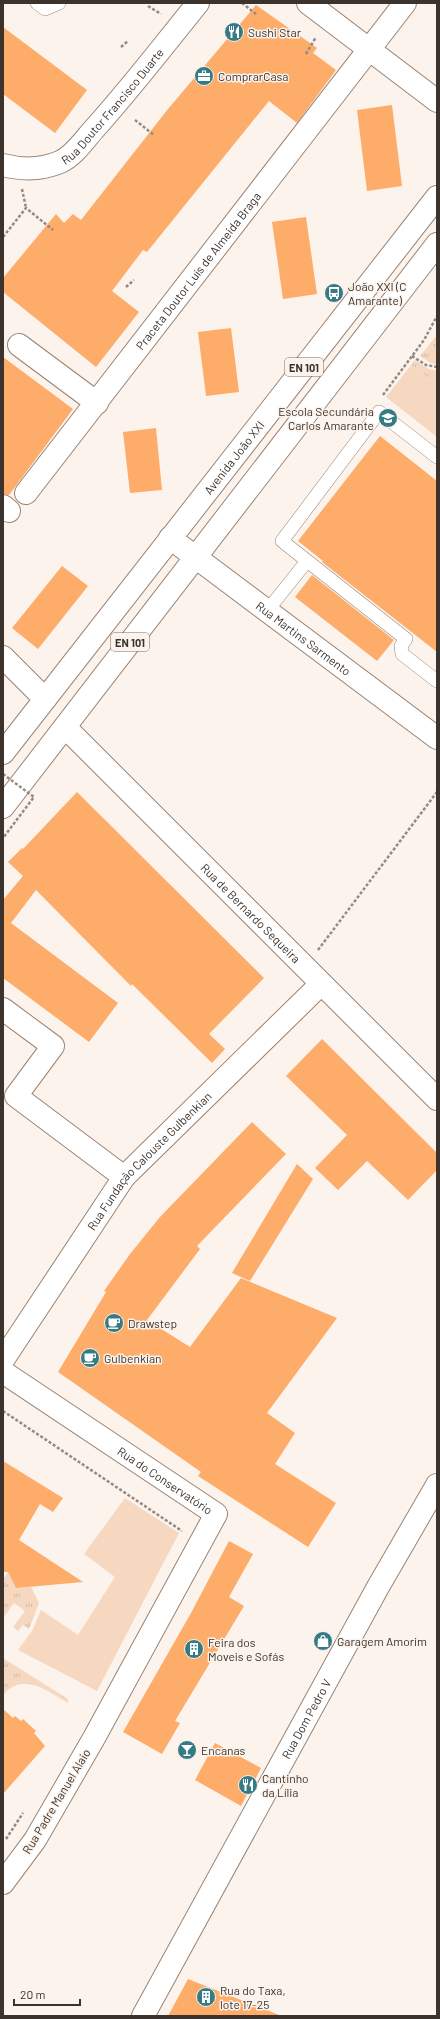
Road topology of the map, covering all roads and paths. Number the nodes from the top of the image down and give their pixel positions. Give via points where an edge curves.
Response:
1 (37, 3) edge
2 (59, 3) edge
3 (198, 3) edge
4 (242, 3) edge
5 (308, 3) edge
6 (406, 3) edge
7 (256, 14) dead end
8 (318, 35) dead end
9 (128, 41) dead end
10 (121, 47) dead end
11 (371, 49) junction
12 (306, 54) dead end
13 (437, 101) edge
14 (135, 120) dead end
15 (154, 135) dead end
16 (3, 165) edge
17 (437, 197) edge
18 (53, 230) dead end
19 (3, 237) edge
20 (437, 244) edge
21 (134, 280) dead end
22 (126, 287) dead end
23 (437, 316) edge
24 (434, 323) junction
25 (437, 326) edge
26 (19, 345) dead end
27 (412, 356) junction
28 (437, 367) edge
29 (380, 398) dead end
30 (97, 403) junction
31 (437, 457) edge
32 (26, 493) dead end
33 (170, 538) junction
34 (195, 557) junction
35 (307, 561) junction
36 (267, 611) junction
37 (3, 657) edge
38 (437, 681) edge
39 (45, 699) junction
40 (65, 727) junction
41 (437, 738) edge
42 (3, 752) edge
43 (3, 774) edge
44 (437, 792) edge
45 (3, 807) edge
46 (3, 838) edge
47 (320, 948) dead end
48 (321, 984) junction
49 (3, 1009) edge
50 (9, 1096) edge
51 (437, 1099) edge
52 (124, 1177) junction
53 (3, 1360) edge
54 (3, 1372) edge
55 (3, 1411) edge
56 (437, 1485) edge
57 (183, 1532) dead end
58 (94, 1738) joint
59 (3, 1883) edge
60 (143, 2016) edge

1 - 2 lane via 45,9
3 - 16 street, Rua Doutor Francisco Duarte via 117,104 66,158 40,168 18,169
4 - 7 path
5 - 11 street
6 - 11 street, Praceta Doutor Luís de Almeida Braga
8 - 12 path
9 - 10 path
11 - 13 street
11 - 30 street, Praceta Doutor Luís de Almeida Braga
14 - 15 path
17 - 33 street, Avenida João XXI / EN 101
18 - 19 path via 26,208
20 - 34 street, EN 101
21 - 22 path
23 - 24 path
24 - 25 path
24 - 27 path
26 - 30 street
27 - 28 path via 426,365
27 - 29 path
30 - 32 street, Praceta Doutor Luís de Almeida Braga
31 - 35 lane via 379,412 282,541
33 - 34 street, Rua Martins Sarmento
33 - 39 street, Avenida João XXI / EN 101
34 - 36 street, Rua Martins Sarmento
34 - 40 street, EN 101
35 - 36 lane
35 - 38 lane via 406,639 400,646 402,654
36 - 41 street, Rua Martins Sarmento
37 - 39 street
39 - 42 street, EN 101
40 - 45 street, EN 101
40 - 48 street, Rua de Bernardo Sequeira
43 - 46 path, bridge via 34,797
44 - 47 path
48 - 51 street, Rua de Bernardo Sequeira
48 - 52 street, Rua Fundação Calouste Gulbenkian
49 - 50 street via 52,1046
50 - 52 street
52 - 53 street, Rua Fundação Calouste Gulbenkian
54 - 58 street, Rua do Conservatório via 216,1514
55 - 57 path
56 - 60 street, Rua Dom Pedro V via 374,1594
58 - 59 street, Rua Padre Manuel Alaio via 35,1840

